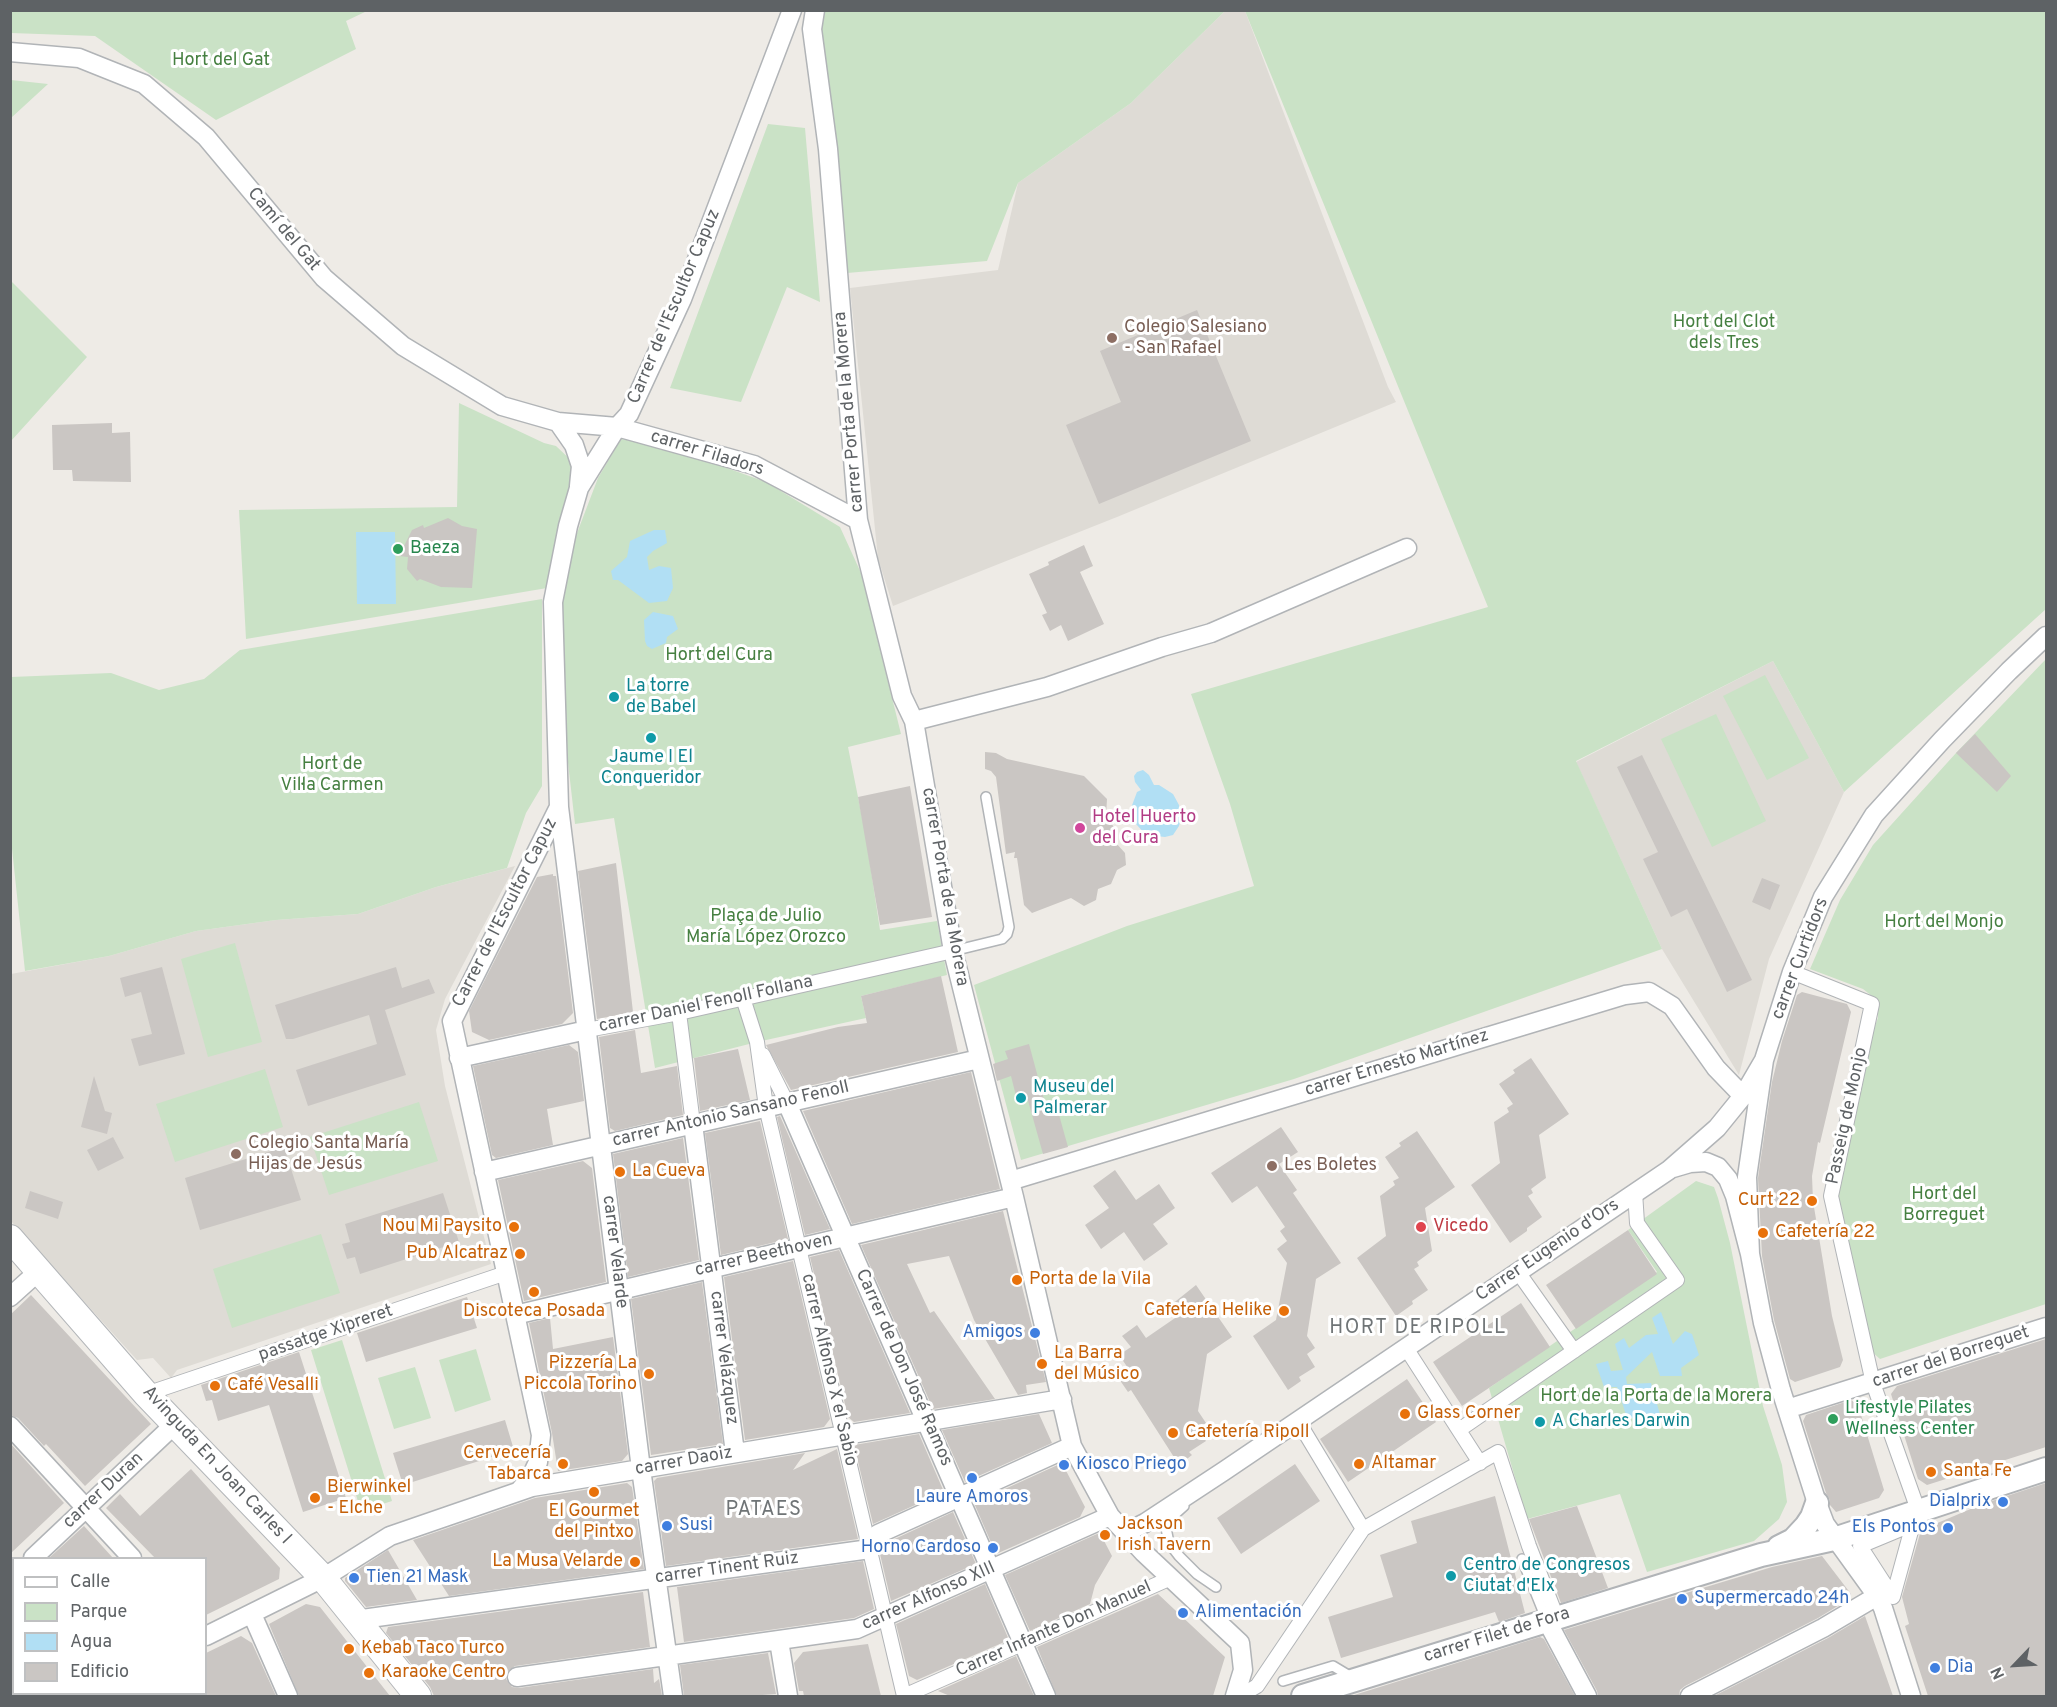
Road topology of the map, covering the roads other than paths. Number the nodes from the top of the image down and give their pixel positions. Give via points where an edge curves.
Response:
1 (792, 10) edge
2 (815, 10) edge
3 (10, 52) edge
4 (558, 422) junction
5 (617, 427) junction
6 (579, 488) junction
7 (858, 519) junction
8 (1407, 548) dead end
9 (2046, 636) edge
10 (914, 721) junction
11 (986, 797) dead end
12 (559, 807) junction
13 (953, 951) junction
14 (1792, 972) junction
15 (743, 998) junction
16 (679, 1013) junction
17 (587, 1030) junction
18 (757, 1042) junction
19 (459, 1058) junction
20 (979, 1059) junction
21 (1764, 1060) junction
22 (1743, 1096) junction
23 (787, 1103) junction
24 (766, 1107) junction
25 (693, 1124) junction
26 (601, 1145) junction
27 (1669, 1170) junction
28 (484, 1172) junction
29 (1012, 1189) junction
30 (1635, 1192) junction
31 (846, 1237) junction
32 (10, 1238) edge
33 (799, 1248) junction
34 (1750, 1254) junction
35 (712, 1269) junction
36 (40, 1270) junction
37 (1518, 1272) junction
38 (506, 1273) junction
39 (620, 1290) junction
40 (10, 1297) edge
41 (515, 1315) junction
42 (2046, 1327) edge
43 (1406, 1348) junction
44 (1574, 1351) junction
45 (1873, 1383) junction
46 (146, 1394) junction
47 (1062, 1399) junction
48 (1787, 1409) junction
49 (1298, 1421) junction
50 (927, 1422) junction
51 (175, 1424) junction
52 (10, 1426) edge
53 (1459, 1430) junction
54 (843, 1435) junction
55 (1072, 1446) junction
56 (735, 1453) junction
57 (1480, 1463) junction
58 (641, 1469) junction
59 (2046, 1469) edge
60 (1224, 1471) junction
61 (519, 1491) junction
62 (959, 1497) junction
63 (1817, 1503) junction
64 (86, 1508) junction
65 (1918, 1510) junction
66 (1110, 1516) junction
67 (1363, 1529) junction
68 (1125, 1533) junction
69 (1834, 1539) junction
70 (870, 1549) junction
71 (1761, 1555) junction
72 (34, 1557) edge
73 (131, 1557) edge
74 (1522, 1559) dead end
75 (991, 1569) junction
76 (322, 1578) junction
77 (1171, 1578) junction
78 (657, 1579) junction
79 (1216, 1587) dead end
80 (1885, 1597) junction
81 (252, 1614) junction
82 (887, 1617) junction
83 (356, 1620) junction
84 (1552, 1620) junction
85 (207, 1636) edge
86 (779, 1641) junction
87 (1023, 1642) junction
88 (667, 1655) junction
89 (517, 1677) dead end
90 (1283, 1681) dead end
91 (1348, 1687) edge
92 (288, 1696) edge
93 (418, 1696) edge
94 (673, 1696) edge
95 (788, 1696) edge
96 (904, 1696) edge
97 (1046, 1696) edge
98 (1237, 1696) edge
99 (1303, 1696) edge
100 (1587, 1696) edge
101 (1690, 1696) edge
102 (1911, 1696) edge

1 - 5 street, Carrer de l'Escultor Capuz via 682,299 629,414
2 - 7 street, carrer Porta de la Morera via 812,29 828,149
3 - 4 street, Camí del Gat via 79,58 144,84 206,137 324,278 403,346 502,406
4 - 5 street, Camí del Gat
4 - 6 street via 574,445 581,466
5 - 6 street, Carrer de l'Escultor Capuz
5 - 7 street, carrer Filadors via 754,465
6 - 12 street, Carrer de l'Escultor Capuz via 553,602
7 - 10 street, carrer Porta de la Morera via 902,696
8 - 10 street via 1211,633 1047,687
9 - 14 street, carrer Curtidors via 2009,670 1874,815 1823,897
10 - 13 street, carrer Porta de la Morera
11 - 13 lane via 1009,927 1002,939
12 - 17 street, carrer Velarde
12 - 19 street, Carrer de l'Escultor Capuz via 452,1021
13 - 15 street, carrer Daniel Fenoll Follana
13 - 20 street, carrer Porta de la Morera
14 - 21 street, carrer Curtidors
14 - 45 street, Passeig de Monjo via 1872,1004 1831,1196
15 - 16 street, carrer Daniel Fenoll Follana
15 - 18 street
16 - 17 street, carrer Daniel Fenoll Follana
16 - 25 street, carrer Velázquez
17 - 19 street, carrer Daniel Fenoll Follana
17 - 26 street, carrer Velarde
18 - 23 street, Carrer de Don José Ramos
18 - 24 street, carrer Alfonso X el Sabio
19 - 28 street, Carrer de l'Escultor Capuz
20 - 23 street, carrer Antonio Sansano Fenoll
20 - 29 street, carrer Porta de la Morera
21 - 22 street, Carrer Eugenio d'Ors
21 - 34 street, carrer Curtidors via 1747,1177
22 - 27 street, Carrer Eugenio d'Ors via 1717,1128
22 - 29 street, carrer Ernesto Martínez via 1716,1068 1672,1006 1649,992 1614,998
23 - 24 street, carrer Antonio Sansano Fenoll
23 - 31 street, Carrer de Don José Ramos
24 - 25 street, carrer Antonio Sansano Fenoll
24 - 33 street, carrer Alfonso X el Sabio
25 - 26 street, carrer Antonio Sansano Fenoll
25 - 35 street, carrer Velázquez
26 - 28 street, carrer Antonio Sansano Fenoll
26 - 39 street, carrer Velarde
27 - 30 street, Carrer Eugenio d'Ors
27 - 34 street, carrer Curtidors via 1698,1162 1718,1167 1735,1196
28 - 38 street, Carrer de l'Escultor Capuz
29 - 31 street, carrer Beethoven
29 - 47 street, carrer Porta de la Morera
30 - 37 street, Carrer Eugenio d'Ors
30 - 44 street via 1637,1223 1677,1280
31 - 33 street, carrer Beethoven
31 - 50 street, Carrer de Don José Ramos
32 - 36 main road, Avinguda En Joan Carles I
33 - 35 street, carrer Beethoven
33 - 54 street, carrer Alfonso X el Sabio
34 - 48 street, carrer Curtidors via 1763,1323
35 - 39 street, carrer Beethoven
35 - 56 street, carrer Velázquez
36 - 40 street
36 - 46 main road, Avinguda En Joan Carles I
37 - 43 street, Carrer Eugenio d'Ors
37 - 44 street
38 - 41 street, Carrer de l'Escultor Capuz
38 - 46 street, passatge Xipreret
39 - 41 street, carrer Beethoven
39 - 58 street, carrer Velarde
41 - 61 street, Carrer de l'Escultor Capuz via 541,1435 538,1462
42 - 45 street, carrer del Borreguet
43 - 49 street, Carrer Eugenio d'Ors
43 - 53 street
44 - 53 street
45 - 48 street, carrer del Borreguet
45 - 65 street
46 - 51 main road, Avinguda En Joan Carles I
47 - 50 street, carrer Daoiz
47 - 55 street, carrer Porta de la Morera
48 - 63 street, carrer Curtidors
49 - 60 street, Carrer Eugenio d'Ors
49 - 67 street
50 - 54 street, carrer Daoiz
50 - 62 street, Carrer de Don José Ramos
51 - 64 street, carrer Duran
51 - 76 main road, Avinguda En Joan Carles I
52 - 64 street
53 - 57 street
54 - 56 street, carrer Daoiz
54 - 70 street, carrer Alfonso X el Sabio
55 - 62 street
55 - 66 street, carrer Porta de la Morera
56 - 58 street, carrer Daoiz
57 - 67 street
57 - 84 street via 1498,1452
58 - 61 street, carrer Daoiz
58 - 78 street, carrer Velarde
59 - 65 street, carrer Filet de Fora
60 - 68 street, Carrer Eugenio d'Ors
60 - 79 lane via 1174,1515 1166,1528 1169,1543 1179,1556
61 - 76 street, carrer Daoiz via 390,1536
62 - 70 street via 878,1534
62 - 75 street, Carrer de Don José Ramos
63 - 69 street, carrer Curtidors
63 - 71 street, carrer Filet de Fora via 1812,1517 1793,1540
64 - 72 street, carrer Duran
64 - 73 street
65 - 69 street, carrer Filet de Fora
66 - 68 street, carrer Porta de la Morera
66 - 75 street, carrer Alfonso XIII
67 - 98 street via 1257,1686
68 - 77 street, carrer Porta de la Morera
69 - 71 street, carrer Filet de Fora
69 - 80 street, carrer Curtidors
70 - 78 street, carrer Tinent Ruiz
70 - 82 street, carrer Alfonso X el Sabio
71 - 84 street, carrer Filet de Fora
74 - 84 lane
75 - 82 street, carrer Alfonso XIII
75 - 87 street, Carrer de Don José Ramos
76 - 81 street, carrer Daoiz
76 - 83 main road, Avinguda En Joan Carles I
77 - 87 street, Carrer Infante Don Manuel
77 - 98 street, carrer Porta de la Morera via 1240,1643 1243,1670
78 - 83 street, carrer Tinent Ruiz
78 - 88 street, carrer Velarde
80 - 80 street via 1896,1586 1913,1524 1860,1546
80 - 101 street
80 - 102 street, carrer Curtidors via 1883,1608
81 - 85 street, carrer Daoiz
81 - 92 street
82 - 86 street, carrer Alfonso XIII via 857,1629
82 - 96 street, carrer Alfonso X el Sabio
83 - 93 main road, Avinguda En Joan Carles I
84 - 91 street, carrer Filet de Fora
84 - 100 street
86 - 88 street, carrer Alfonso XIII
86 - 95 street
87 - 96 street, Carrer Infante Don Manuel
87 - 97 street, Carrer de Don José Ramos
88 - 89 street, carrer Alfonso XIII
88 - 94 street, carrer Velarde
90 - 91 lane via 1333,1666
91 - 99 street, carrer Filet de Fora

